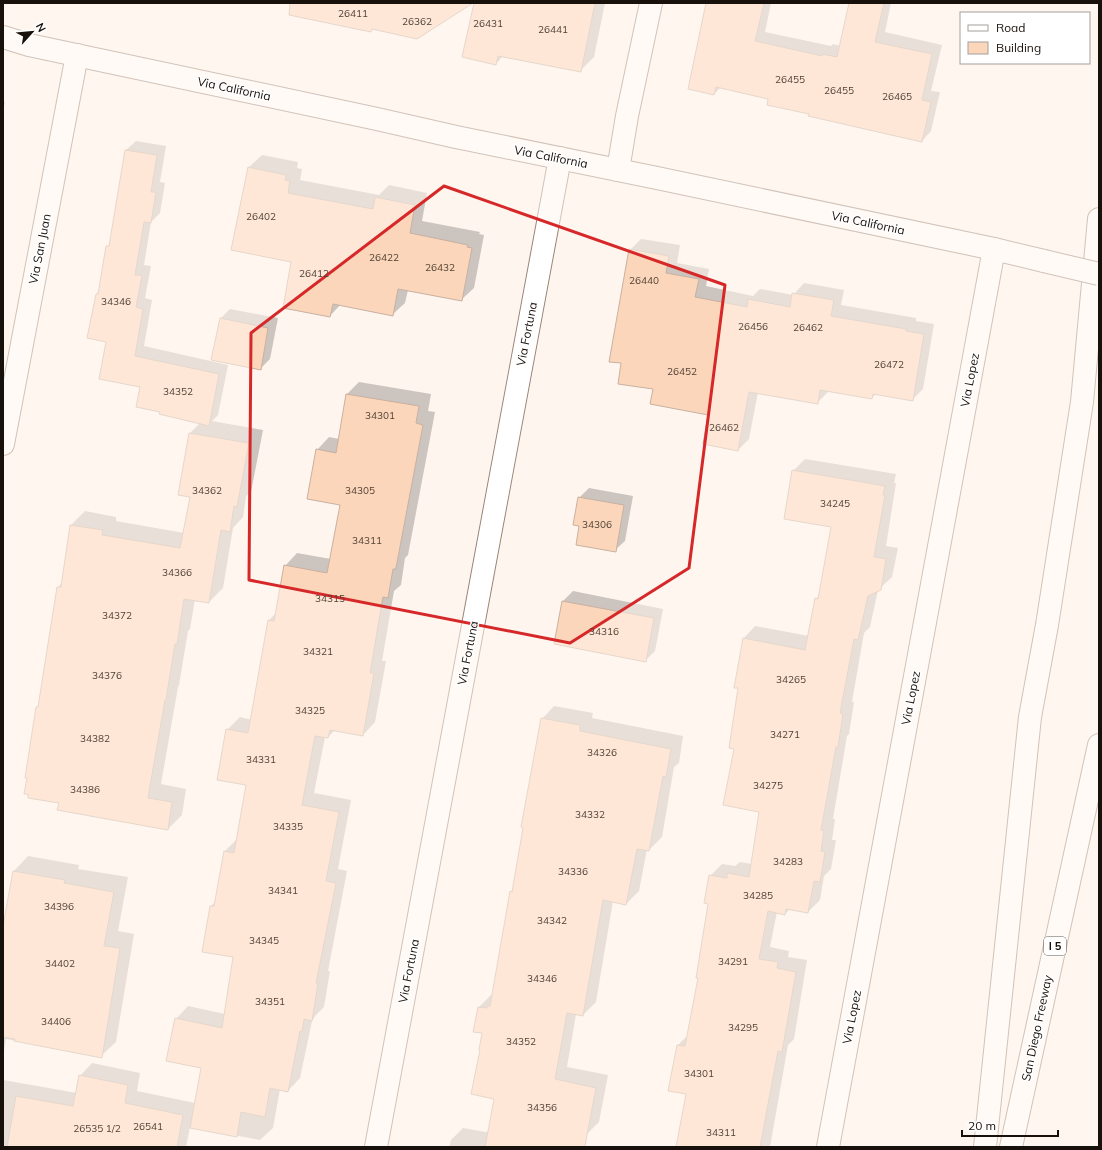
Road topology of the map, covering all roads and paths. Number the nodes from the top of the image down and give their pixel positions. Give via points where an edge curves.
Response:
1 (650, 3) edge
2 (3, 37) edge
3 (77, 55) junction
4 (560, 158) junction
5 (618, 170) junction
6 (1099, 219) edge
7 (994, 249) junction
8 (1099, 274) edge
9 (3, 444) edge
10 (1099, 746) edge
11 (376, 1147) edge
12 (828, 1147) edge
13 (985, 1147) edge
14 (1011, 1147) edge

1 - 5 main road
2 - 3 main road, Via California
3 - 4 main road, Via California via 456,138
3 - 9 main road, Via San Juan
4 - 5 main road, Via California
4 - 11 main road, Via Fortuna
5 - 7 main road, Via California
6 - 13 main road via 1082,402 1030,717
7 - 8 main road, Via California, bridge
7 - 12 main road, Via Lopez
10 - 14 main road, San Diego Freeway / I 5

